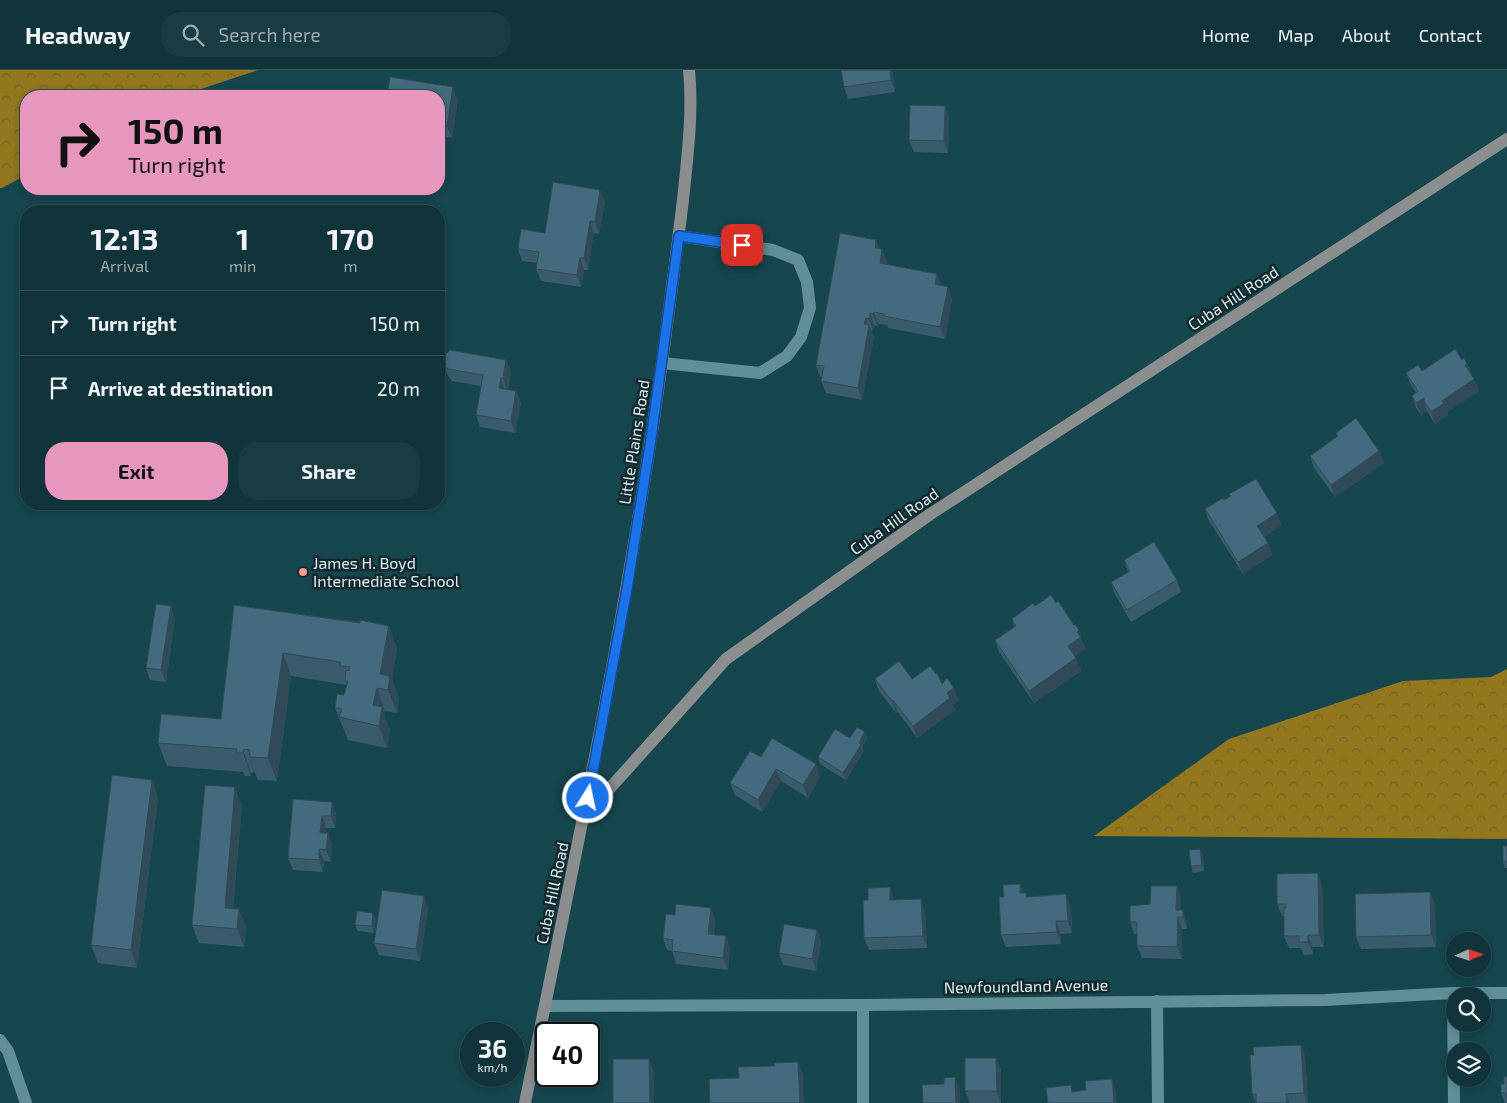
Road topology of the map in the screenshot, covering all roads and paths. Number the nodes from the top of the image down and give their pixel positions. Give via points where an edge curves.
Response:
1 (690, 70) edge
2 (1507, 139) edge
3 (679, 236) junction
4 (662, 363) junction
5 (584, 816) junction
6 (1446, 993) edge
7 (1491, 993) edge
8 (1507, 993) edge
9 (1156, 1001) junction
10 (863, 1004) junction
11 (545, 1006) junction
12 (1453, 1032) edge
13 (0, 1040) edge
14 (26, 1103) edge
15 (525, 1103) edge
16 (863, 1103) edge
17 (1158, 1103) edge
18 (1454, 1103) edge

1 - 3 main road, Little Plains Road via 687,164
2 - 5 main road, Cuba Hill Road via 929,516 726,659
3 - 4 main road, Little Plains Road
3 - 4 street via 774,250 798,260 808,282 810,308 801,337 787,356 760,373
4 - 5 main road, Little Plains Road via 627,589
5 - 11 main road, Cuba Hill Road
6 - 9 street, Newfoundland Avenue via 1325,1000
7 - 8 street, Newfoundland Avenue
9 - 10 street, Newfoundland Avenue
9 - 17 street
10 - 11 street, Newfoundland Avenue
10 - 16 street
11 - 15 main road, Cuba Hill Road
12 - 18 street
13 - 14 street via 8,1051

